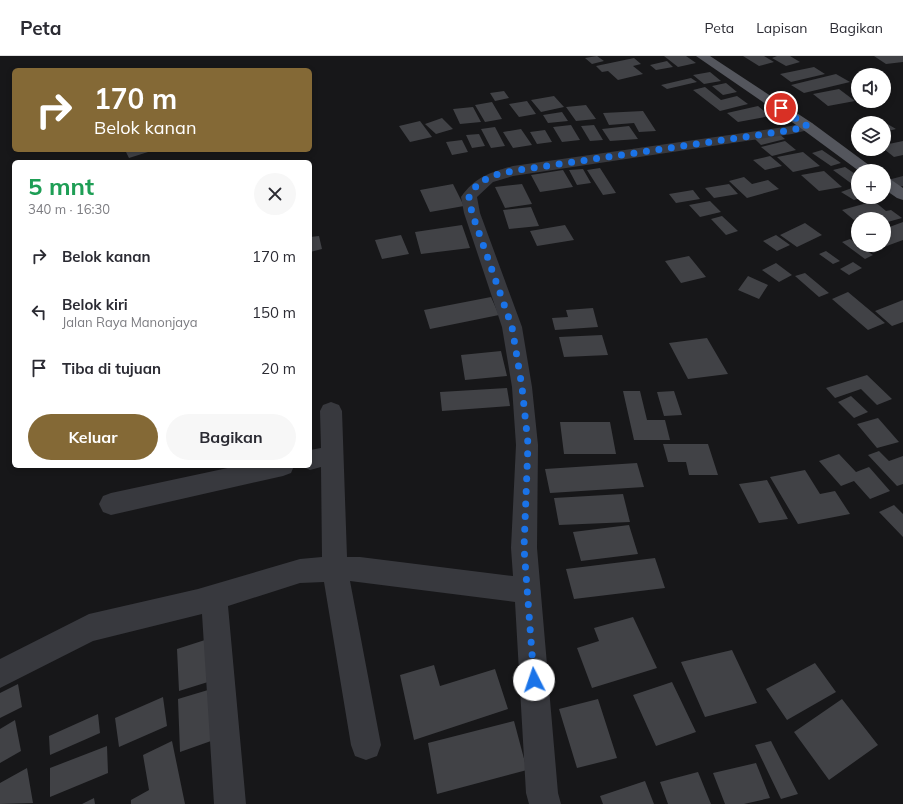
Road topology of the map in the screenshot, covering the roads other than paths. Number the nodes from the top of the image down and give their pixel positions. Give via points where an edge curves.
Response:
1 (702, 56) edge
2 (807, 126) junction
3 (859, 164) edge
4 (892, 182) edge
5 (903, 195) edge
6 (331, 411) dead end
7 (321, 458) edge
8 (274, 468) edge
9 (111, 504) dead end
10 (335, 569) junction
11 (527, 591) junction
12 (214, 597) junction
13 (0, 674) edge
14 (366, 745) dead end
15 (230, 804) edge
16 (545, 804) edge

1 - 2 main road
2 - 3 main road
2 - 11 street via 512,171 478,183 469,197 472,213 512,327 522,387 528,444 524,548
4 - 5 main road
6 - 7 street
7 - 10 street
8 - 9 street
10 - 11 street via 360,569
10 - 12 street via 300,571
10 - 14 street
11 - 16 street via 542,793
12 - 13 street via 89,628
12 - 15 street

